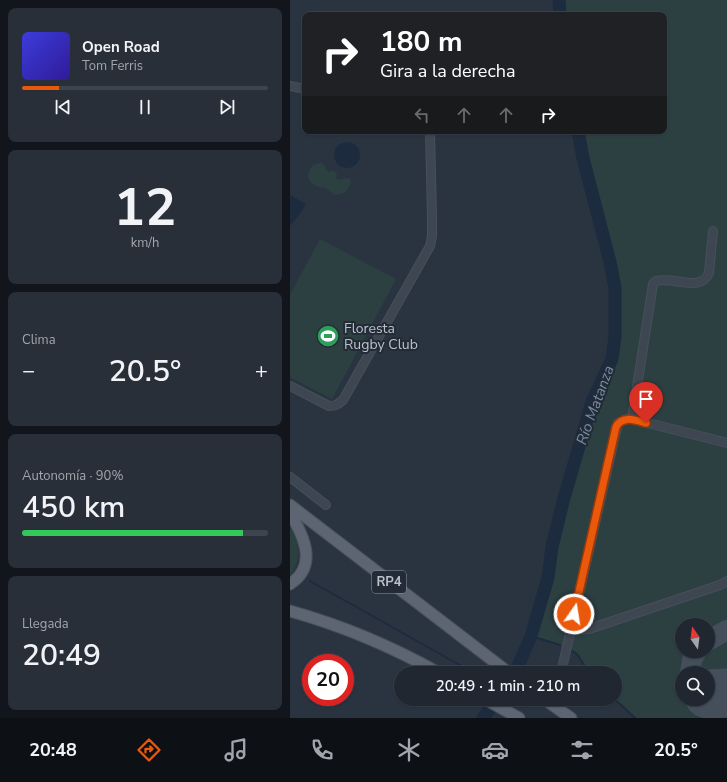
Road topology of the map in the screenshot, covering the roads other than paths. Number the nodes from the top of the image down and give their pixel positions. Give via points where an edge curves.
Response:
1 (290, 86) edge
2 (302, 88) edge
3 (430, 134) edge
4 (713, 231) dead end
5 (290, 386) edge
6 (632, 419) junction
7 (727, 443) edge
8 (290, 477) edge
9 (290, 505) edge
10 (326, 505) dead end
11 (290, 513) edge
12 (293, 525) edge
13 (727, 581) edge
14 (290, 584) edge
15 (290, 611) edge
16 (570, 630) junction
17 (426, 666) edge
18 (500, 666) edge
19 (562, 666) edge
20 (497, 706) edge
21 (557, 706) edge
22 (517, 717) edge
23 (571, 718) edge

1 - 2 street
3 - 5 street via 430,246 339,404 329,406
4 - 6 street via 709,273 706,279 698,283 662,279 653,284
6 - 7 street
6 - 16 street via 618,423 616,427
8 - 10 street
9 - 18 main road, RP4
11 - 12 main road
12 - 14 main road via 304,540 306,558 297,580
13 - 16 street via 589,628
15 - 17 main road via 369,637
16 - 19 street
20 - 22 main road
21 - 23 main road

